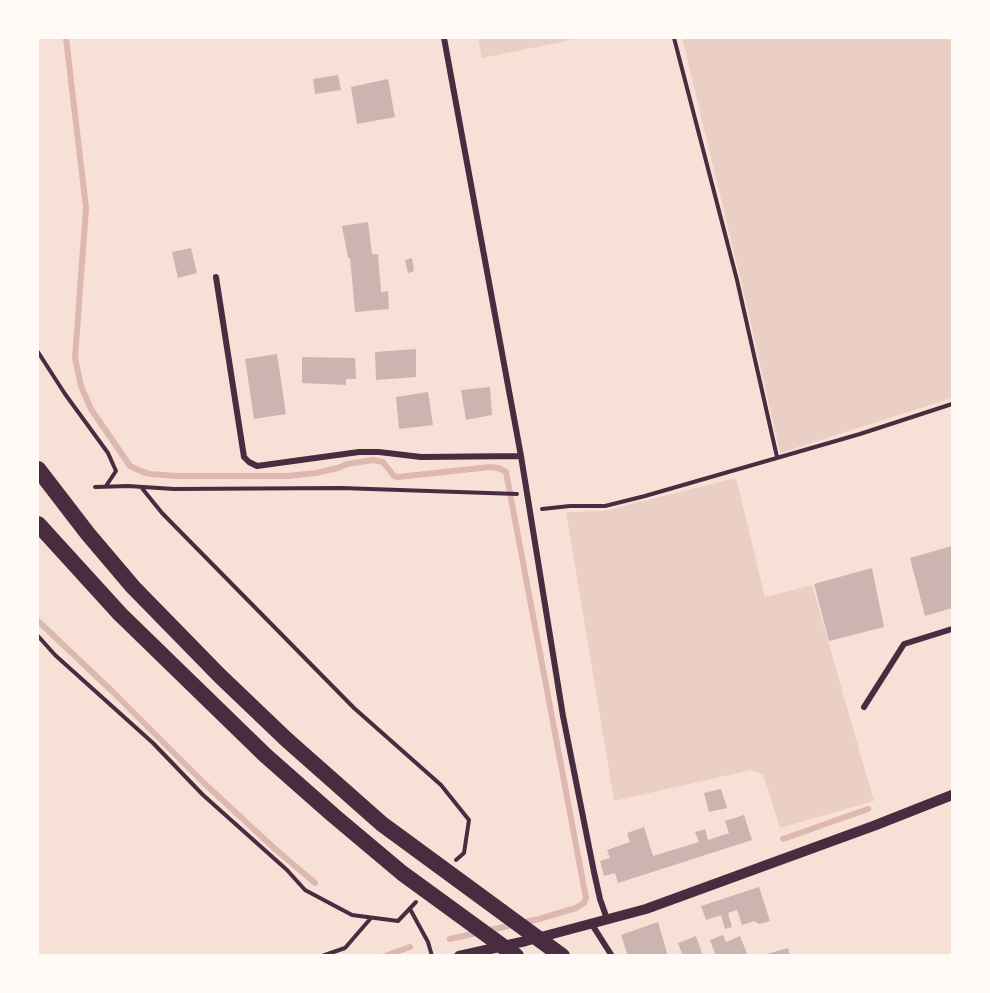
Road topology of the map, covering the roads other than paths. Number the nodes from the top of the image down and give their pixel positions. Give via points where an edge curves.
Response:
1 (444, 38) edge
2 (216, 277) dead end
3 (521, 456) junction
4 (38, 469) edge
5 (38, 525) edge
6 (952, 629) edge
7 (864, 707) dead end
8 (952, 795) edge
9 (607, 919) junction
10 (591, 923) junction
11 (459, 956) edge
12 (516, 956) edge
13 (562, 956) edge
14 (612, 956) edge

1 - 3 street
2 - 3 street via 244,457 249,462 257,466 359,452 421,457
3 - 9 street via 565,728 597,890
4 - 13 highway via 133,587 308,759 382,824
5 - 12 highway via 120,614 265,755 402,873
6 - 7 street via 904,644
8 - 9 street via 646,909
9 - 10 street
10 - 11 street
10 - 14 street

